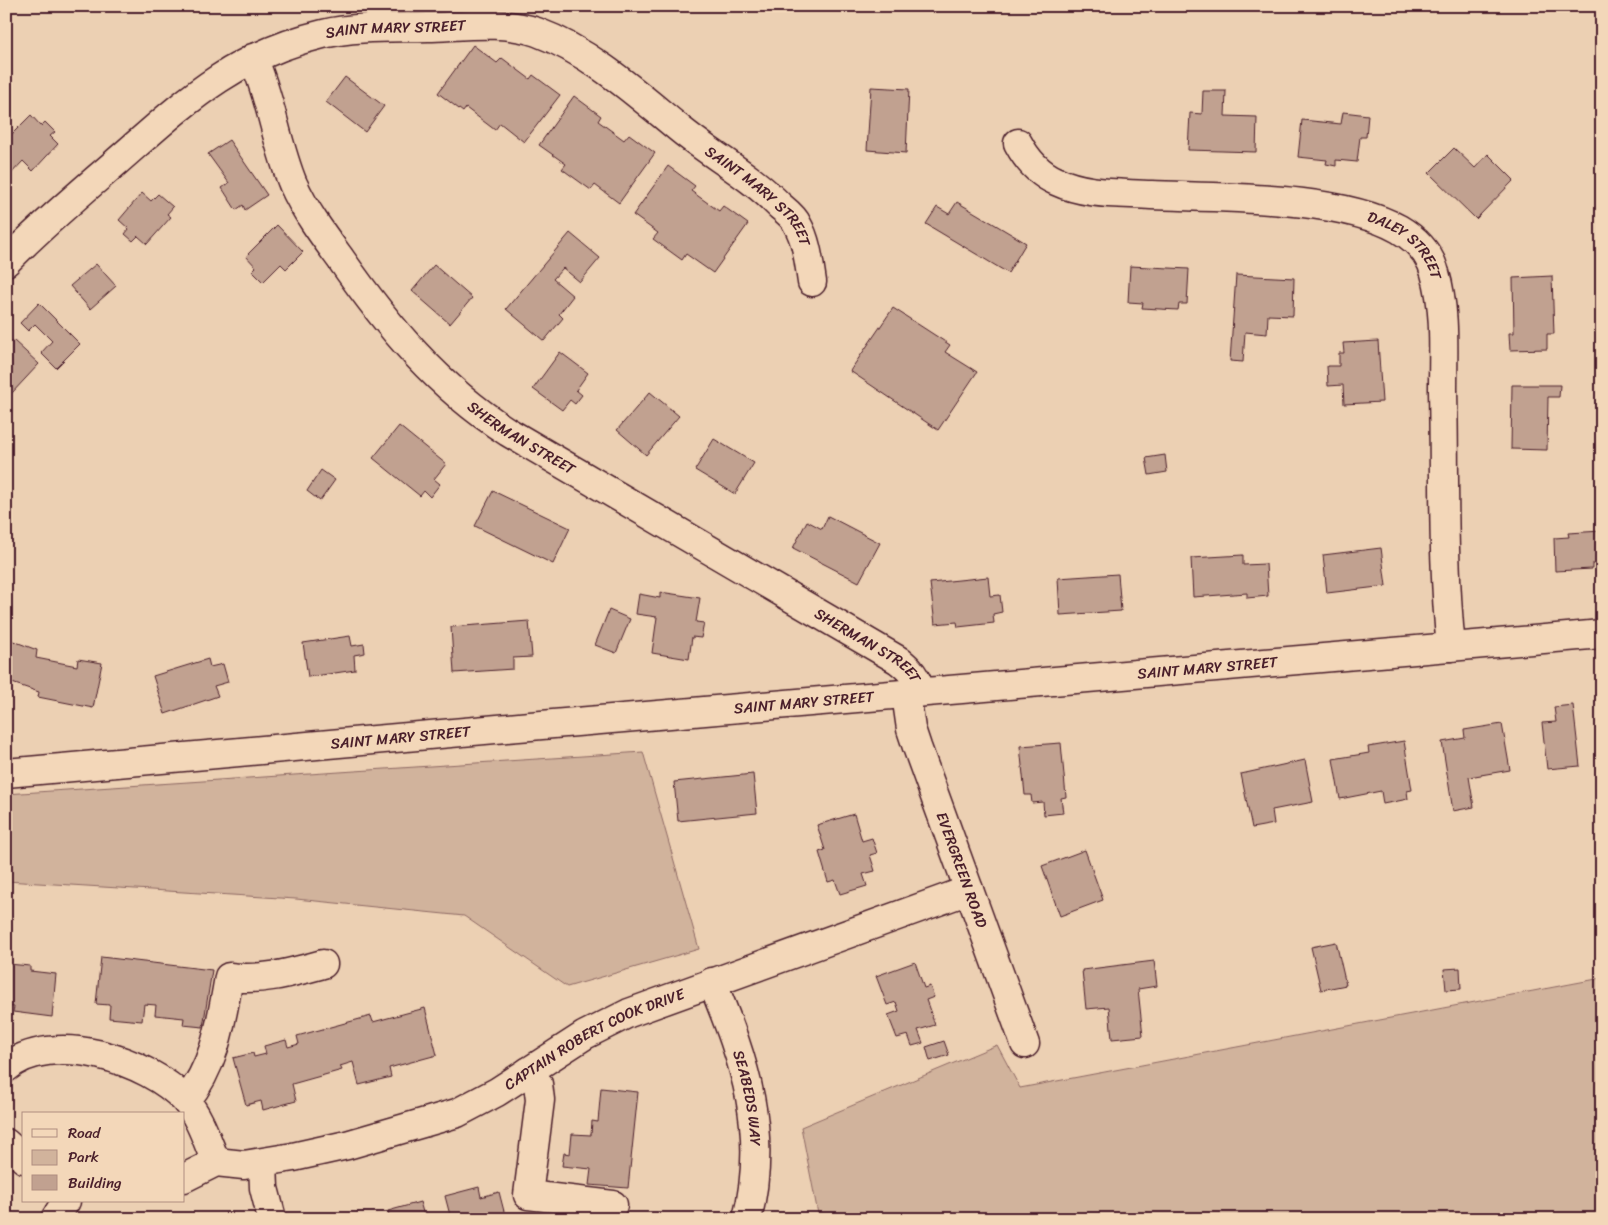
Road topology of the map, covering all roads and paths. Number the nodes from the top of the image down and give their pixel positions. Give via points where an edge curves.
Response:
1 (253, 58) junction
2 (1018, 143) dead end
3 (6, 262) edge
4 (812, 282) dead end
5 (1602, 634) edge
6 (1452, 647) junction
7 (913, 693) junction
8 (6, 773) edge
9 (969, 890) junction
10 (323, 964) dead end
11 (712, 982) junction
12 (1025, 1044) dead end
13 (6, 1068) edge
14 (529, 1071) junction
15 (186, 1101) junction
16 (6, 1143) edge
17 (22, 1157) edge
18 (216, 1162) junction
19 (263, 1163) junction
20 (185, 1178) edge
21 (65, 1202) edge
22 (613, 1206) dead end
23 (55, 1219) edge
24 (272, 1219) edge
25 (747, 1219) edge

1 - 3 street, SAINT MARY STREET via 192,97 64,207
1 - 4 street, SAINT MARY STREET via 340,31 491,25 536,32 570,48 606,71 766,192 797,223 806,248
1 - 7 street, SHERMAN STREET via 287,169 302,202 369,299 421,362 475,409 508,432 898,660 918,681
2 - 6 street, DALEY STREET via 1033,166 1044,174 1087,191 1265,201 1342,209 1387,223 1424,250 1436,274 1442,328 1447,593
5 - 6 street, SAINT MARY STREET
6 - 7 street, SAINT MARY STREET
7 - 8 street, SAINT MARY STREET
7 - 9 street, EVERGREEN ROAD via 911,729
9 - 11 street, CAPTAIN ROBERT COOK DRIVE
9 - 12 street, EVERGREEN ROAD
10 - 15 street via 271,978 228,977 214,1050 202,1078
11 - 14 street, CAPTAIN ROBERT COOK DRIVE via 606,1023
11 - 25 street, SEABEDS WAY via 740,1053 752,1110 755,1172
13 - 15 street via 22,1057 36,1053 90,1052 142,1070
14 - 19 street, CAPTAIN ROBERT COOK DRIVE via 476,1104 434,1121 347,1145
14 - 22 street via 538,1084 540,1100 528,1195
15 - 18 street
16 - 17 street
18 - 19 street, CAPTAIN ROBERT COOK DRIVE
18 - 20 street
19 - 24 street via 264,1188
21 - 23 street

